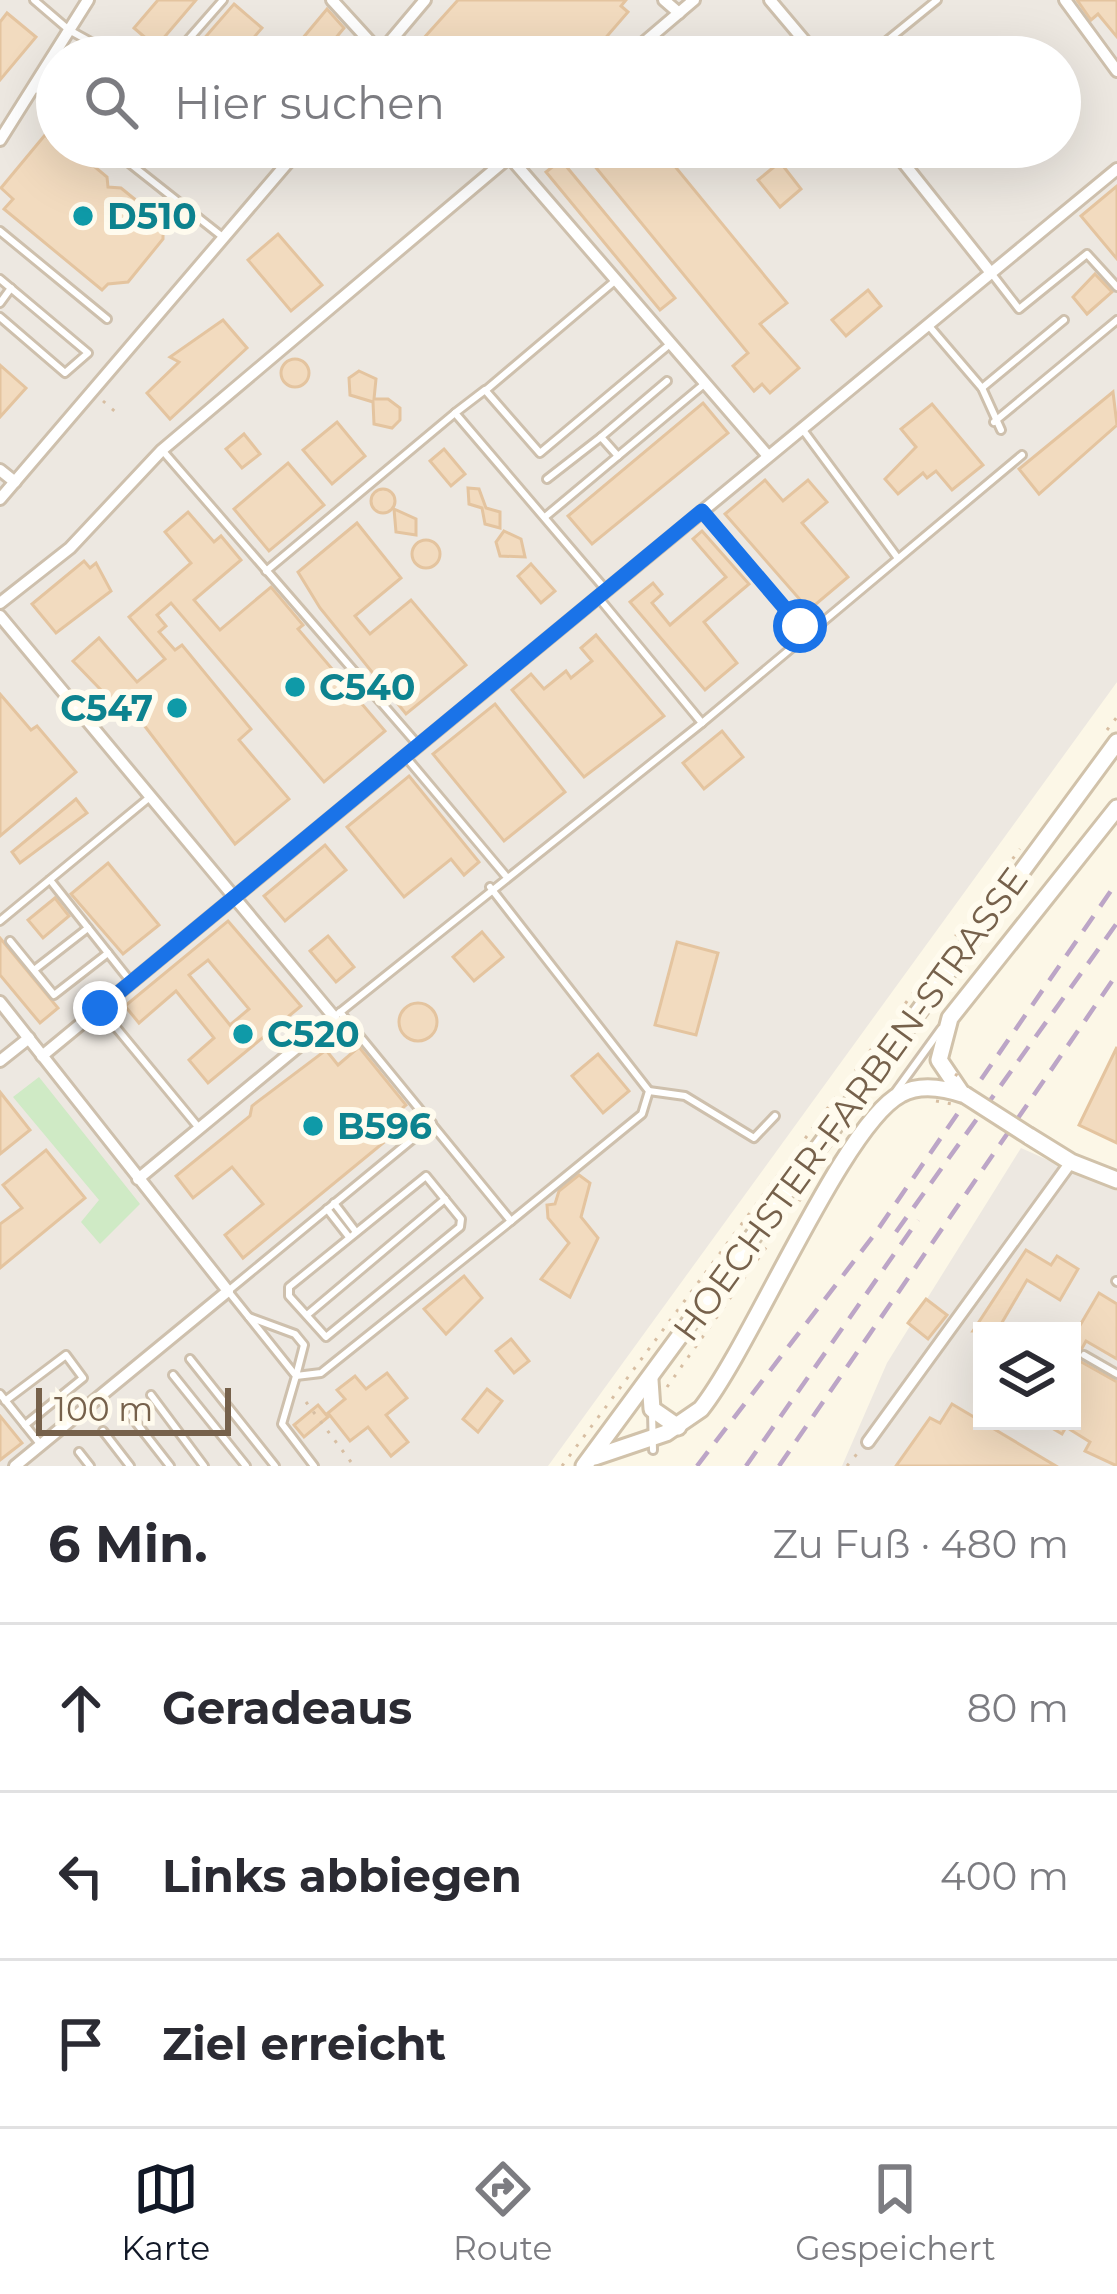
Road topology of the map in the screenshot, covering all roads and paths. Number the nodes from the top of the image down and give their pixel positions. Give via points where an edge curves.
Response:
1 (34, 0) edge
2 (88, 0) edge
3 (223, 0) edge
4 (332, 0) edge
5 (425, 0) edge
6 (664, 0) edge
7 (694, 0) edge
8 (770, 0) edge
9 (937, 0) edge
10 (1065, 0) edge
11 (679, 13) junction
12 (69, 29) junction
13 (65, 36) edge
14 (81, 36) edge
15 (191, 36) edge
16 (363, 36) edge
17 (396, 36) edge
18 (652, 36) edge
19 (800, 36) edge
20 (893, 36) edge
21 (1117, 71) edge
22 (36, 84) edge
23 (34, 87) joint
24 (0, 140) edge
25 (135, 168) edge
26 (283, 168) edge
27 (490, 168) edge
28 (526, 168) edge
29 (908, 168) edge
30 (1117, 169) edge
31 (0, 231) edge
32 (224, 239) junction
33 (991, 273) junction
34 (0, 279) edge
35 (616, 280) junction
36 (1117, 287) edge
37 (10, 288) junction
38 (0, 303) edge
39 (0, 317) edge
40 (107, 319) dead end
41 (1064, 320) dead end
42 (1117, 320) edge
43 (928, 325) junction
44 (670, 344) junction
45 (667, 381) dead end
46 (704, 384) junction
47 (982, 388) junction
48 (485, 390) junction
49 (103, 401) dead end
50 (455, 413) junction
51 (120, 416) dead end
52 (994, 422) junction
53 (802, 428) junction
54 (1001, 430) dead end
55 (602, 437) junction
56 (162, 450) junction
57 (1022, 455) dead end
58 (618, 456) junction
59 (768, 456) junction
60 (0, 470) edge
61 (547, 479) dead end
62 (15, 482) junction
63 (0, 500) edge
64 (702, 511) junction
65 (545, 517) junction
66 (897, 557) junction
67 (266, 571) junction
68 (602, 594) junction
69 (0, 603) edge
70 (0, 616) edge
71 (808, 635) junction
72 (702, 723) junction
73 (1117, 742) edge
74 (418, 745) junction
75 (405, 756) junction
76 (1102, 762) junction
77 (1117, 776) edge
78 (150, 797) junction
79 (1117, 808) edge
80 (1019, 849) dead end
81 (505, 875) junction
82 (50, 880) junction
83 (490, 887) junction
84 (233, 898) junction
85 (0, 921) edge
86 (88, 928) junction
87 (10, 941) dead end
88 (108, 953) junction
89 (34, 970) junction
90 (131, 982) junction
91 (0, 1002) edge
92 (100, 1008) junction
93 (337, 1014) junction
94 (950, 1018) junction
95 (29, 1038) junction
96 (42, 1056) junction
97 (0, 1061) edge
98 (948, 1085) junction
99 (649, 1091) junction
100 (879, 1113) junction
101 (775, 1116) dead end
102 (432, 1124) junction
103 (199, 1128) junction
104 (1071, 1162) junction
105 (138, 1179) junction
106 (1117, 1180) edge
107 (445, 1199) junction
108 (331, 1206) junction
109 (511, 1221) junction
110 (352, 1234) junction
111 (228, 1291) junction
112 (307, 1316) junction
113 (249, 1317) junction
114 (1084, 1355) dead end
115 (190, 1360) dead end
116 (652, 1374) junction
117 (1117, 1374) edge
118 (173, 1375) dead end
119 (296, 1376) junction
120 (151, 1394) dead end
121 (3, 1397) edge
122 (306, 1402) dead end
123 (652, 1409) junction
124 (131, 1416) dead end
125 (25, 1425) junction
126 (615, 1425) junction
127 (678, 1427) junction
128 (103, 1431) dead end
129 (868, 1442) joint
130 (653, 1443) junction
131 (41, 1445) junction
132 (613, 1449) junction
133 (79, 1452) dead end
134 (586, 1464) edge
135 (15, 1466) edge
136 (90, 1466) edge
137 (130, 1466) edge
138 (170, 1466) edge
139 (204, 1466) edge
140 (246, 1466) edge
141 (275, 1466) edge
142 (314, 1466) edge
143 (354, 1466) edge
144 (562, 1466) edge
145 (606, 1466) edge
146 (847, 1466) edge

1 - 12 lane
2 - 12 street
3 - 15 lane
4 - 16 street
5 - 17 street
6 - 11 street
7 - 11 street
8 - 19 street
9 - 20 lane
10 - 21 street
11 - 18 street
12 - 13 street
12 - 14 lane
22 - 23 street
23 - 24 street
25 - 32 lane
26 - 32 street
27 - 56 street
28 - 35 street
29 - 33 street
30 - 33 street
31 - 40 lane
32 - 62 street
33 - 36 lane via 1019,309 1087,254
33 - 43 street
34 - 37 lane
35 - 44 street
35 - 48 lane
37 - 38 lane
37 - 39 lane via 88,353 65,374
41 - 47 lane
42 - 52 lane
43 - 47 lane
43 - 53 street
44 - 46 street
44 - 48 lane via 540,453
45 - 55 lane
46 - 58 lane
46 - 59 street
47 - 52 lane
48 - 50 lane
49 - 51 path
50 - 65 lane
50 - 67 lane
52 - 54 lane
53 - 59 street
53 - 66 lane
55 - 58 lane
55 - 61 lane
56 - 67 lane
56 - 69 street via 70,548
57 - 66 lane
58 - 65 lane
59 - 64 street
60 - 62 street
62 - 63 street
64 - 68 street
64 - 71 lane
65 - 68 lane
66 - 71 lane
67 - 74 lane
68 - 72 lane
68 - 74 street
70 - 78 street
71 - 72 lane
72 - 81 lane
73 - 76 main road, HOECHSTER-FARBEN-STRASSE
74 - 75 street
75 - 81 lane
75 - 84 street
76 - 77 main road
76 - 116 main road, HOECHSTER-FARBEN-STRASSE
78 - 82 lane
78 - 84 street
79 - 94 main road
80 - 144 path
81 - 83 lane
82 - 85 lane
82 - 86 lane
83 - 93 lane
83 - 99 lane
84 - 90 street
84 - 93 street
86 - 88 lane
86 - 89 lane
87 - 89 lane
88 - 89 lane via 54,995
88 - 90 lane
90 - 92 street
91 - 95 street
92 - 96 street
92 - 103 lane
93 - 102 lane
93 - 103 street
94 - 98 main road via 939,1054
94 - 100 lane
95 - 96 street
95 - 97 street
96 - 105 street
98 - 100 main road via 907,1091
98 - 104 main road, bridge
99 - 101 lane via 685,1096 754,1138
99 - 109 lane via 641,1114
100 - 127 main road via 720,1383
102 - 108 lane
102 - 109 lane
103 - 105 street
104 - 106 main road
104 - 129 street
105 - 111 street
107 - 110 lane via 422,1177
107 - 112 lane
107 - 112 lane via 460,1227 327,1338
108 - 110 lane
108 - 111 lane
109 - 119 lane via 332,1368
110 - 112 lane via 288,1289
111 - 113 lane
111 - 131 street
113 - 119 lane
113 - 119 lane via 304,1345
114 - 117 lane
115 - 141 lane
116 - 123 main road
116 - 126 main road, HOECHSTER-FARBEN-STRASSE
118 - 140 lane
119 - 142 lane via 282,1424
120 - 139 lane
121 - 125 lane
121 - 125 lane via 66,1355 83,1378
122 - 143 path
123 - 127 main road
123 - 130 lane
124 - 138 lane
125 - 131 lane
126 - 132 lane
126 - 134 main road, HOECHSTER-FARBEN-STRASSE
127 - 130 main road
128 - 137 lane
129 - 146 path
130 - 132 main road
131 - 135 street
132 - 134 main road
132 - 145 lane
133 - 136 lane

